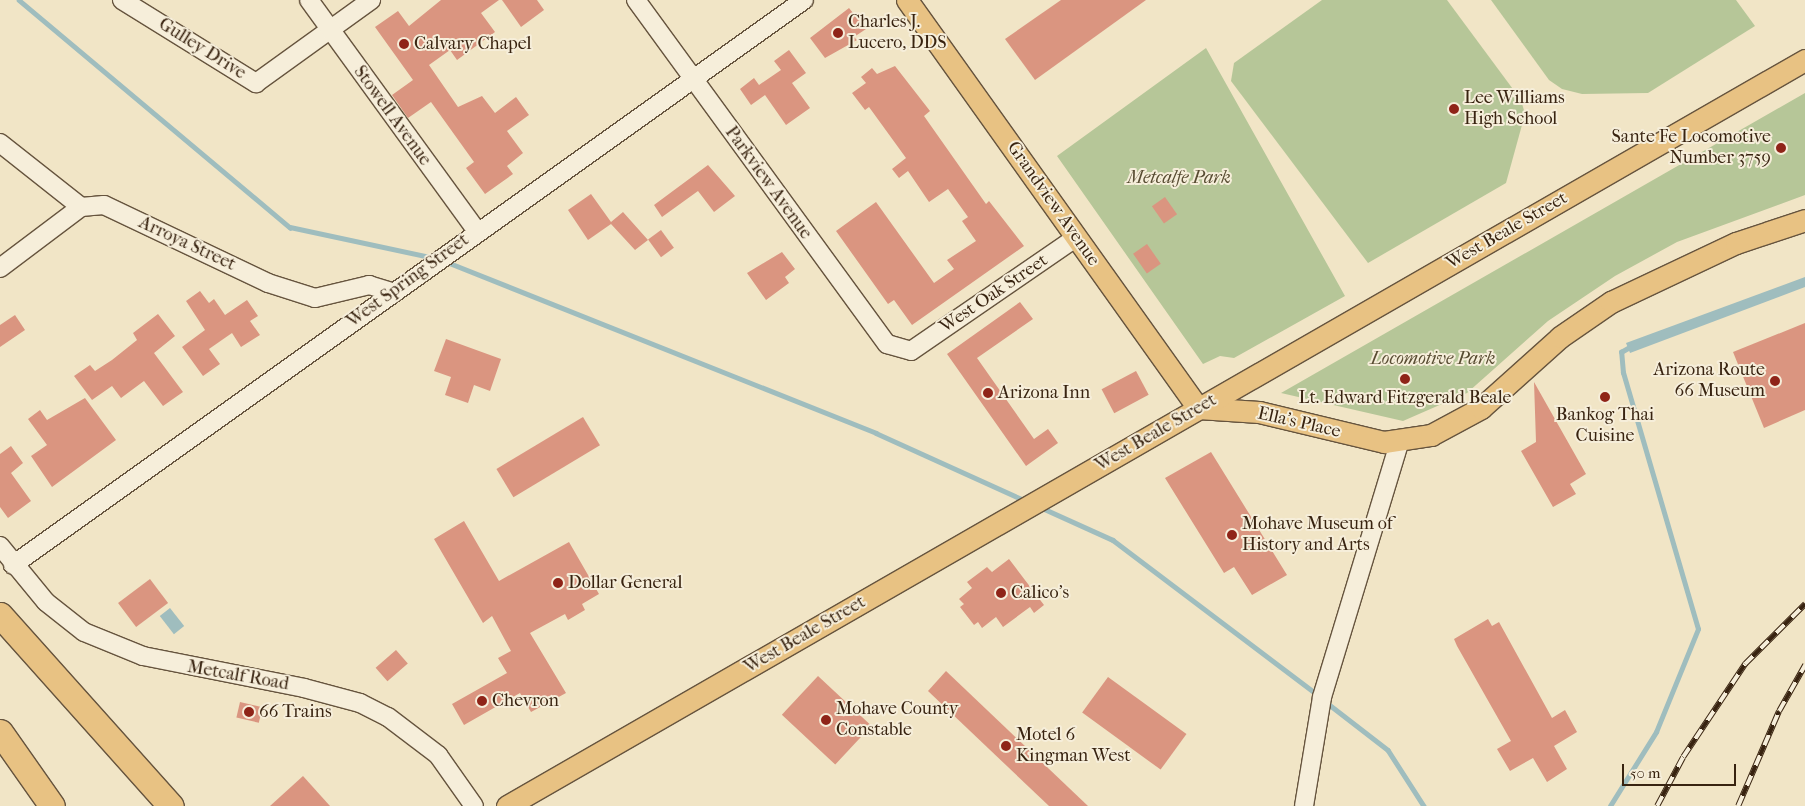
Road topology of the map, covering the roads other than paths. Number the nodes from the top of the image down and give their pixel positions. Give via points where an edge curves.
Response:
1 (122, 0) edge
2 (308, 0) edge
3 (371, 0) edge
4 (636, 0) edge
5 (804, 0) edge
6 (907, 0) edge
7 (330, 29) junction
8 (1805, 60) edge
9 (694, 81) junction
10 (0, 143) edge
11 (81, 207) junction
12 (1805, 220) edge
13 (477, 231) junction
14 (1077, 237) junction
15 (0, 268) edge
16 (392, 292) junction
17 (911, 351) joint
18 (1198, 408) junction
19 (1400, 441) junction
20 (0, 546) edge
21 (13, 565) junction
22 (0, 615) edge
23 (0, 732) edge
24 (52, 806) edge
25 (171, 806) edge
26 (474, 806) edge
27 (507, 806) edge
28 (1304, 806) edge

1 - 7 street, Gulley Drive via 256,83
2 - 7 street, Stowell Avenue
3 - 7 street
4 - 9 street, Parkview Avenue
5 - 9 street, West Spring Street
6 - 14 main road, Grandview Avenue
7 - 13 street, Stowell Avenue
8 - 18 main road, West Beale Street
9 - 13 street, West Spring Street
9 - 17 street, Parkview Avenue via 886,344
10 - 11 street
11 - 15 street
11 - 16 street, Arroya Street via 104,205 268,283 314,298 368,285
12 - 19 main road, Ella's Place via 1727,247 1611,302 1560,338 1481,408 1442,431
13 - 16 street, West Spring Street
14 - 17 street, West Oak Street
14 - 18 main road, Grandview Avenue
16 - 21 street, West Spring Street
18 - 19 main road, Ella's Place via 1259,412 1371,440
18 - 27 main road, West Beale Street
19 - 28 street via 1332,662 1314,731
20 - 21 street, Metcalf Road
21 - 26 street, Metcalf Road via 53,608 84,632 143,656 304,688 360,703 388,717 438,755
22 - 25 highway
23 - 24 highway

